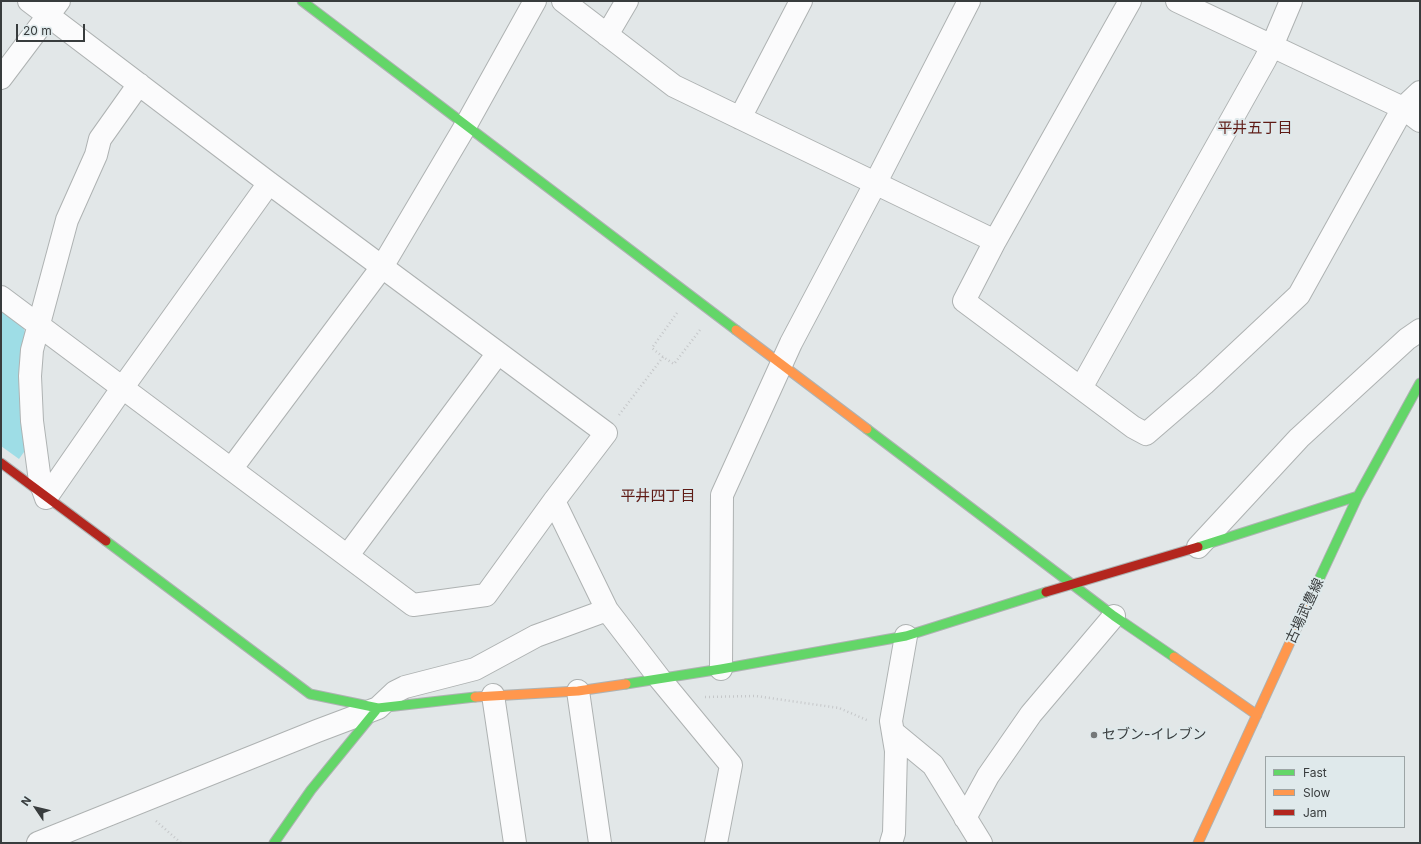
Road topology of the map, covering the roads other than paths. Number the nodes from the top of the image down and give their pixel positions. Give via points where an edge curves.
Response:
1 (28, 1) edge
2 (302, 1) edge
3 (535, 1) edge
4 (563, 1) edge
5 (627, 1) edge
6 (801, 1) edge
7 (969, 1) edge
8 (1130, 1) edge
9 (1177, 1) edge
10 (1291, 1) edge
11 (53, 8) edge
12 (607, 34) junction
13 (1272, 46) junction
14 (1, 78) edge
15 (139, 84) junction
16 (1420, 92) edge
17 (1412, 115) edge
18 (740, 118) junction
19 (466, 125) junction
20 (269, 183) junction
21 (875, 184) junction
22 (995, 242) junction
23 (382, 267) junction
24 (1, 297) edge
25 (39, 325) junction
26 (1420, 330) edge
27 (498, 353) junction
28 (781, 364) junction
29 (1420, 383) edge
30 (123, 387) junction
31 (1081, 388) junction
32 (1, 463) edge
33 (232, 468) junction
34 (1358, 496) junction
35 (46, 498) junction
36 (554, 501) junction
37 (1198, 547) junction
38 (348, 555) junction
39 (1071, 584) junction
40 (606, 610) junction
41 (1114, 616) junction
42 (906, 636) junction
43 (721, 669) junction
44 (660, 679) junction
45 (578, 691) junction
46 (493, 695) junction
47 (378, 708) junction
48 (1257, 715) junction
49 (893, 732) junction
50 (965, 818) junction
51 (38, 843) edge
52 (274, 843) edge
53 (515, 843) edge
54 (600, 843) edge
55 (716, 843) edge
56 (891, 843) edge
57 (981, 843) edge
58 (1198, 843) edge

1 - 11 street
2 - 19 street
3 - 19 street
4 - 12 street
5 - 12 street
6 - 18 street
7 - 21 street
8 - 22 street
9 - 13 street
10 - 13 street
11 - 14 street
11 - 15 street
12 - 18 street via 674,86
13 - 17 street
13 - 31 street
15 - 20 street
15 - 25 street via 100,139 96,155 67,220
16 - 17 street
17 - 31 street via 1299,295 1146,434
18 - 21 street
19 - 23 street
19 - 28 street
20 - 23 street
20 - 30 street
21 - 22 street
21 - 28 street
22 - 31 street via 964,301
23 - 27 street
23 - 33 street
24 - 25 street
25 - 30 street
25 - 35 street via 32,350 30,376 40,481
26 - 37 street via 1299,438
27 - 36 street via 606,433
27 - 38 street
28 - 39 street
28 - 43 street via 722,495
29 - 34 street, 古場武豊線
30 - 33 street
30 - 35 street
32 - 35 street
33 - 38 street
34 - 37 street
34 - 48 street, 古場武豊線
35 - 47 street via 310,694
36 - 38 street via 486,595 414,605
36 - 40 street
37 - 39 street
39 - 41 street
39 - 42 street
40 - 44 street
40 - 47 street via 536,636 474,669 405,687 395,692
41 - 48 street
41 - 50 street via 1032,714 988,776
42 - 43 street
42 - 49 street via 891,721
43 - 44 street
44 - 45 street
44 - 55 street via 731,765
45 - 46 street
45 - 54 street
46 - 47 street
46 - 53 street
47 - 51 street
47 - 52 street via 311,790
48 - 58 street, 古場武豊線
49 - 50 street via 933,765
49 - 56 street via 896,751 894,833
50 - 57 street

